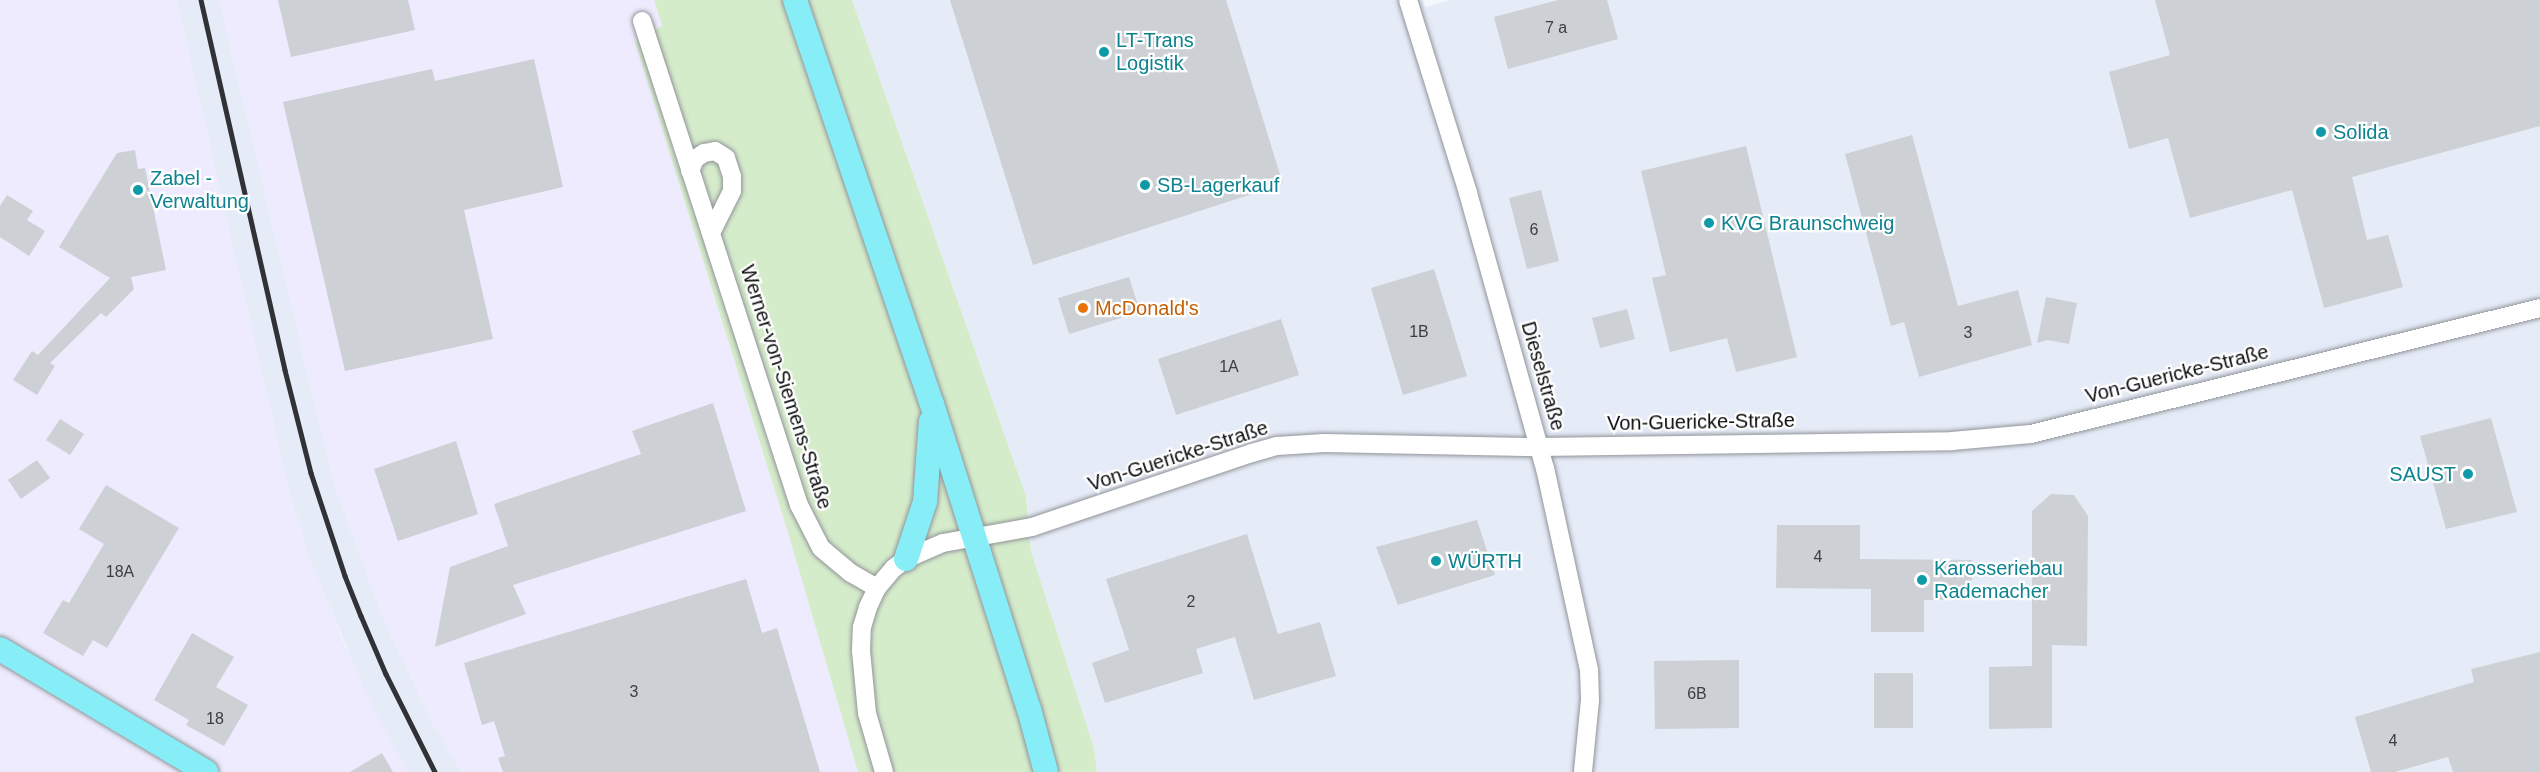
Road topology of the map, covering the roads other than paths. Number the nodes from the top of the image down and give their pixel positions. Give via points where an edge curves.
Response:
1 (795, 0) edge
2 (1408, 0) edge
3 (642, 21) dead end
4 (690, 171) junction
5 (712, 231) junction
6 (2540, 308) edge
7 (932, 404) junction
8 (1539, 447) junction
9 (975, 539) junction
10 (906, 559) junction
11 (877, 588) junction
12 (0, 649) edge
13 (206, 772) edge
14 (884, 772) edge
15 (1046, 772) edge
16 (1583, 772) edge

1 - 7 main road
2 - 8 street, Dieselstraße via 1468,193
3 - 4 street, Werner-von-Siemens-Straße
4 - 5 street, Werner-von-Siemens-Straße
4 - 5 street via 695,159 704,153 715,151 726,158 732,191
5 - 11 street, Werner-von-Siemens-Straße via 799,505 813,537 832,560
6 - 8 street, Von-Guericke-Straße via 2031,434 1952,441
7 - 9 main road
7 - 10 main road via 929,478
8 - 9 street, Von-Guericke-Straße via 1324,442 1277,446 1035,526
8 - 16 street, Dieselstraße via 1589,669
9 - 10 street, Von-Guericke-Straße via 943,543
9 - 15 main road
10 - 11 street, Von-Guericke-Straße
11 - 14 street via 864,617 861,651 867,713
12 - 13 main road

